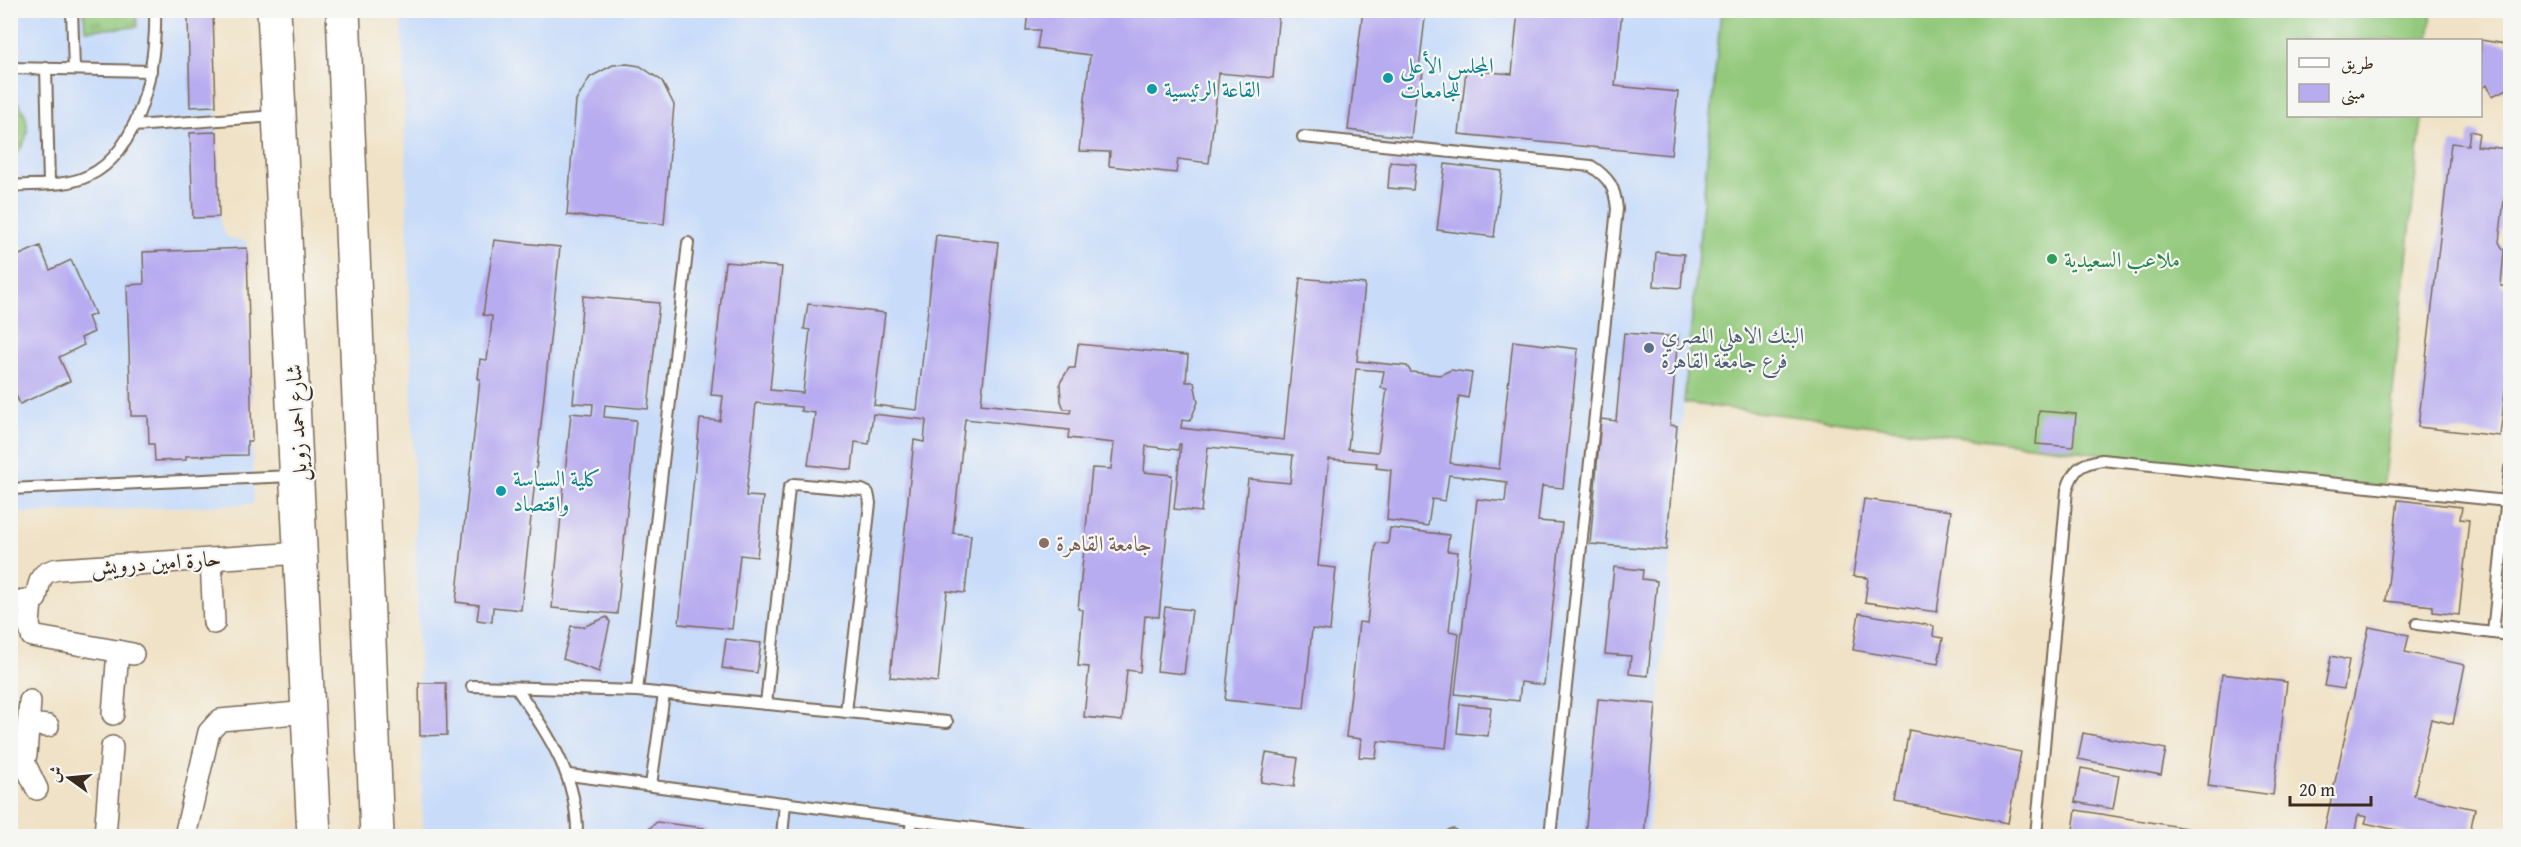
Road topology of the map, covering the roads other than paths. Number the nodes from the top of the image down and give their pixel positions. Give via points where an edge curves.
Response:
1 (72, 10) edge
2 (155, 10) edge
3 (274, 10) edge
4 (343, 10) edge
5 (10, 68) edge
6 (46, 68) junction
7 (74, 69) junction
8 (151, 71) junction
9 (280, 115) junction
10 (133, 126) junction
11 (1303, 137) dead end
12 (49, 183) junction
13 (10, 186) edge
14 (688, 243) dead end
15 (2511, 468) edge
16 (298, 475) junction
17 (10, 489) edge
18 (2507, 501) junction
19 (301, 553) junction
20 (211, 559) junction
21 (21, 602) edge
22 (214, 623) dead end
23 (2417, 624) dead end
24 (2493, 633) junction
25 (2511, 635) edge
26 (472, 686) dead end
27 (517, 689) junction
28 (637, 691) junction
29 (664, 694) junction
30 (30, 701) dead end
31 (766, 704) junction
32 (308, 712) junction
33 (846, 712) junction
34 (113, 714) dead end
35 (947, 722) dead end
36 (112, 747) dead end
37 (17, 761) edge
38 (569, 775) junction
39 (651, 785) junction
40 (37, 789) dead end
41 (785, 803) junction
42 (912, 820) junction
43 (105, 837) edge
44 (185, 837) edge
45 (314, 837) edge
46 (377, 837) edge
47 (577, 837) edge
48 (782, 837) edge
49 (910, 837) edge
50 (1034, 837) edge
51 (1550, 837) edge
52 (2036, 837) edge

1 - 7 lane
2 - 8 lane
3 - 9 main road, شارع احمد زويل
4 - 46 main road
5 - 6 lane
6 - 7 lane
6 - 12 lane
7 - 8 lane
8 - 10 lane
9 - 10 lane
9 - 16 main road, شارع احمد زويل
10 - 12 lane via 121,150 102,169 86,178
11 - 51 lane via 1591,166 1606,176 1615,191 1617,209
12 - 13 lane
14 - 28 lane
15 - 18 lane
16 - 17 lane
16 - 19 main road, شارع احمد زويل
18 - 24 lane
18 - 52 lane via 2102,460 2085,462 2072,473 2067,490
19 - 20 street, حارة امين درويش
19 - 32 main road, شارع احمد زويل
20 - 21 street, حارة امين درويش via 46,571 38,583 36,598
20 - 22 street
21 - 34 street, حارة امين درويش via 32,636 126,652
23 - 24 lane
24 - 25 lane
26 - 27 lane
27 - 28 lane
27 - 38 lane
28 - 29 lane
29 - 31 lane
29 - 39 lane
30 - 37 street via 38,725
31 - 33 lane
31 - 33 lane via 789,488 794,484 862,490 868,493 870,503
32 - 44 street via 214,723
32 - 45 main road, شارع احمد زويل
33 - 35 lane
36 - 43 street
37 - 40 street
38 - 39 lane
38 - 47 lane
39 - 41 lane
41 - 42 lane
41 - 48 lane
42 - 49 lane
42 - 50 lane

